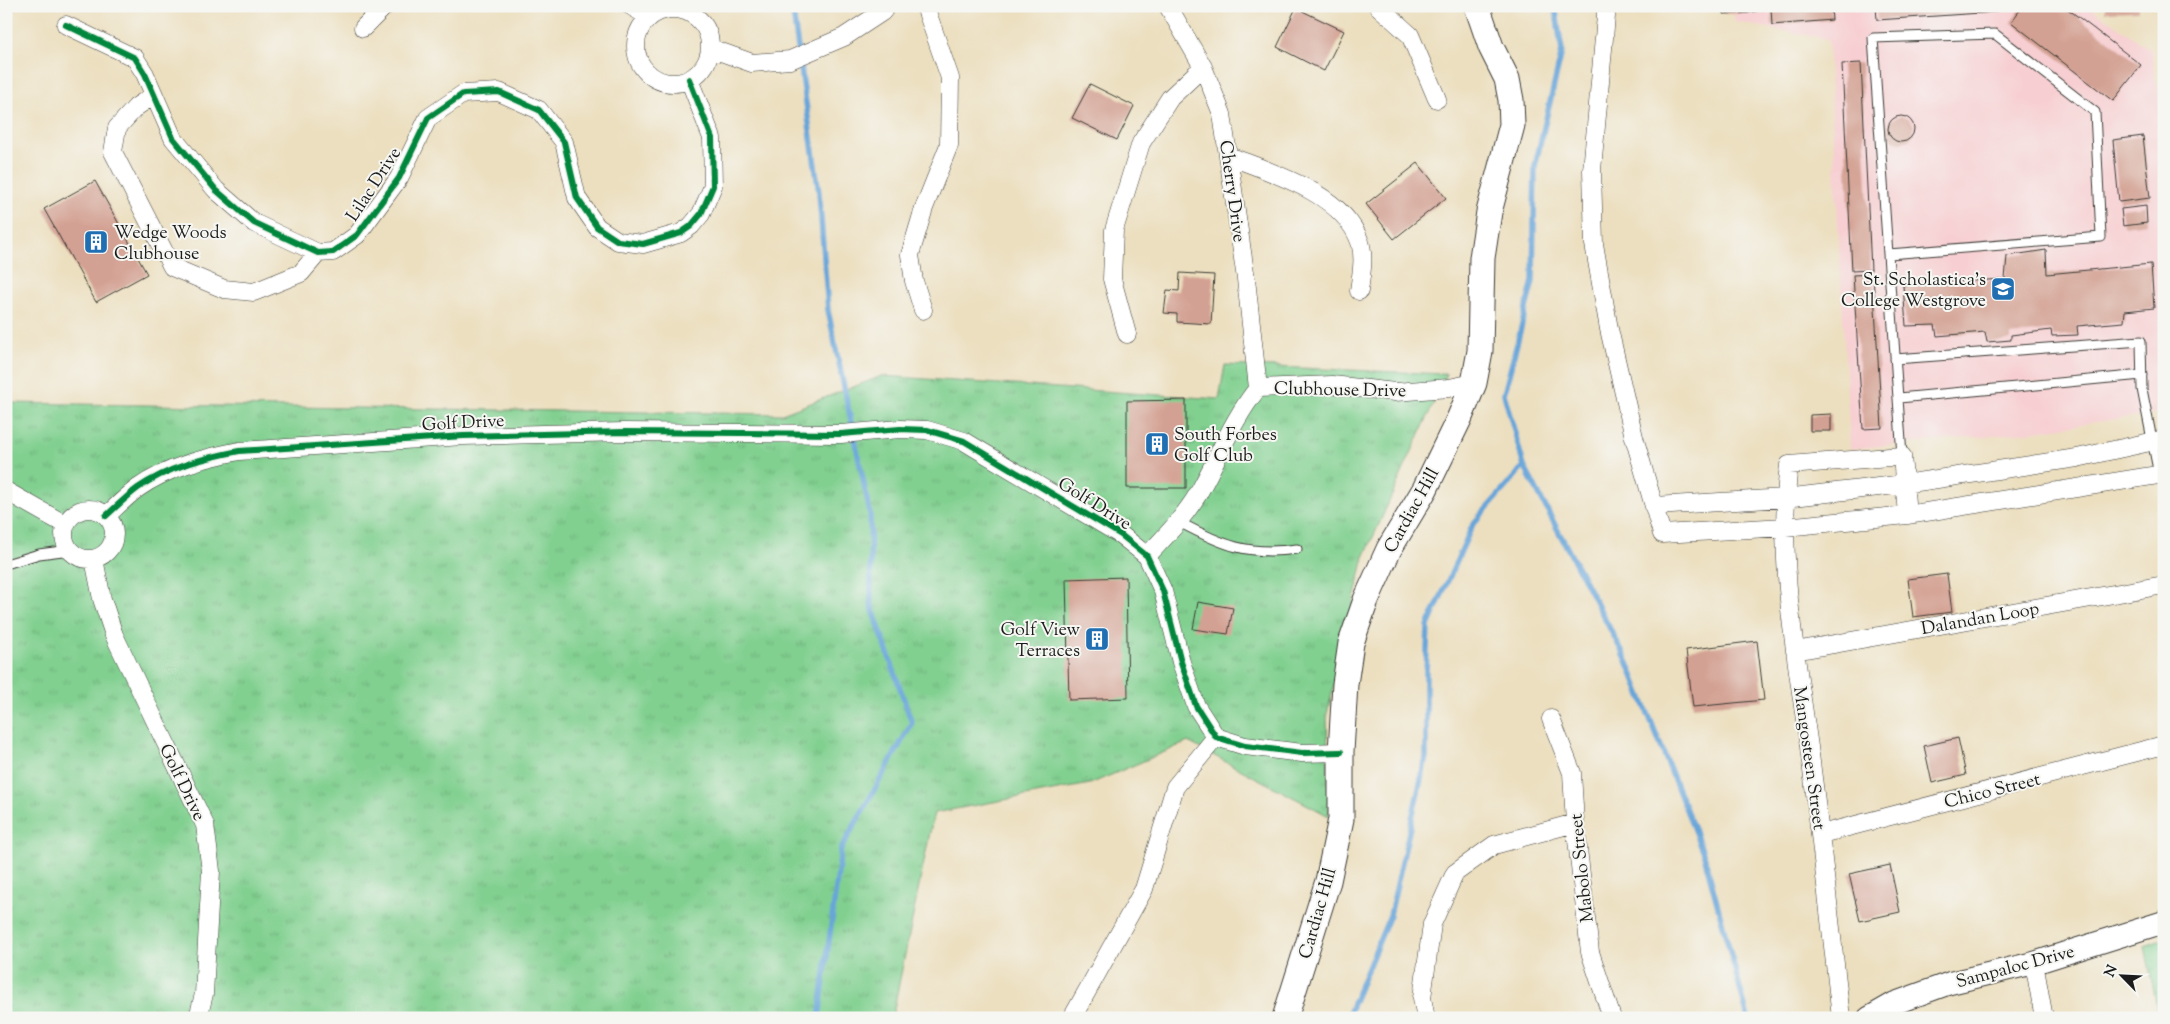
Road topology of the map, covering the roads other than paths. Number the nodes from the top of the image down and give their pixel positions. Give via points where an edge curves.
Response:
1 (385, 6) edge
2 (631, 6) edge
3 (887, 6) edge
4 (924, 6) edge
5 (1168, 6) edge
6 (1378, 6) edge
7 (1478, 6) edge
8 (1605, 6) edge
9 (649, 17) junction
10 (66, 24) dead end
11 (363, 28) dead end
12 (710, 48) junction
13 (1203, 67) junction
14 (689, 79) junction
15 (154, 95) junction
16 (1437, 100) dead end
17 (1229, 156) junction
18 (318, 253) junction
19 (1889, 254) junction
20 (1359, 292) dead end
21 (923, 310) dead end
22 (1127, 334) dead end
23 (1895, 359) junction
24 (2142, 376) junction
25 (1474, 383) junction
26 (1258, 388) junction
27 (1899, 398) junction
28 (2159, 441) edge
29 (1902, 456) junction
30 (2161, 475) edge
31 (1904, 484) junction
32 (6, 491) edge
33 (1785, 498) junction
34 (1655, 506) junction
35 (1907, 515) junction
36 (106, 516) junction
37 (1179, 522) junction
38 (66, 525) junction
39 (1785, 527) junction
40 (1297, 549) dead end
41 (70, 550) junction
42 (1147, 556) junction
43 (94, 558) junction
44 (6, 564) edge
45 (2164, 585) edge
46 (1795, 651) junction
47 (1551, 719) dead end
48 (1216, 737) junction
49 (2164, 746) edge
50 (1341, 752) junction
51 (1575, 823) junction
52 (1820, 834) junction
53 (2164, 922) edge
54 (2034, 963) junction
55 (198, 1018) edge
56 (1072, 1018) edge
57 (1285, 1018) edge
58 (1426, 1018) edge
59 (1612, 1018) edge
60 (1841, 1018) edge
61 (1869, 1018) edge
62 (2044, 1018) edge

1 - 11 street
2 - 9 street
3 - 12 street via 844,38 790,60 752,63
4 - 21 street via 950,78 949,145 924,208 910,255
5 - 13 street, Cherry Drive
6 - 16 street via 1410,35
7 - 25 main road, Cardiac Hill via 1491,47 1507,79 1512,125 1489,212 1482,258 1480,351
8 - 34 street via 1592,170 1594,244 1609,329 1634,437
9 - 12 street via 663,10 678,9 693,14 708,34
9 - 14 street via 640,30 636,45 639,60 647,72 660,80 675,83
10 - 15 street via 135,58
12 - 14 street via 703,66
13 - 17 street, Cherry Drive via 1222,114
13 - 22 street via 1170,98 1141,143 1114,230 1112,279
14 - 18 street, Lilac Drive via 712,138 713,186 701,214 681,233 643,244 618,241 597,227 577,198 564,142 538,110 499,92 462,94 428,118 398,178 357,235 333,252
15 - 18 street via 173,138 216,190 254,223
15 - 18 street via 136,107 117,128 113,152 172,267 224,289 254,292 301,273
17 - 20 street via 1289,179 1321,197 1345,216 1360,242 1363,261
17 - 26 street, Cherry Drive
19 - 19 lane via 2101,237 2095,112 1995,34 1873,38
19 - 23 lane
23 - 24 lane via 2141,341
23 - 27 lane
24 - 27 lane
24 - 28 lane via 2142,389
25 - 26 street, Clubhouse Drive via 1394,392 1332,385
25 - 50 main road, Cardiac Hill via 1425,489 1389,549 1366,600 1351,643
26 - 37 street, Clubhouse Drive via 1246,403 1198,494
27 - 29 lane
28 - 30 lane
28 - 31 street via 2077,458
29 - 31 street
29 - 33 street, Mangosteen Street via 1789,465
30 - 35 street
31 - 33 street
31 - 35 street
32 - 38 street
33 - 34 street
33 - 39 street, Mangosteen Street
34 - 39 street via 1662,534
35 - 39 street
36 - 38 street via 92,509 84,510 76,513
36 - 42 street, Golf Drive via 138,488 175,468 240,451 463,436 624,432 841,434 928,430 964,441 1121,536
36 - 43 street via 111,523 113,541 109,549
37 - 40 lane via 1213,540 1244,550 1275,552
37 - 42 street, Clubhouse Drive
38 - 41 street via 65,542
39 - 46 street, Mangosteen Street
41 - 43 street via 77,556
41 - 44 lane via 39,554
42 - 48 street, Golf Drive via 1162,591 1196,706
43 - 55 street, Golf Drive via 102,599 114,635 205,826 211,871 204,994
45 - 46 street, Dalandan Loop
46 - 52 street, Mangosteen Street
47 - 51 street, Mabolo Street via 1572,773
48 - 50 street via 1274,750
48 - 56 street via 1175,787 1144,888
49 - 52 street, Chico Street
50 - 57 main road, Cardiac Hill via 1341,818 1328,881
51 - 58 street via 1494,844 1455,873 1432,924 1422,998
51 - 59 street, Mabolo Street via 1590,952
52 - 60 street, Mangosteen Street
53 - 54 street, Sampaloc Drive
54 - 61 street, Sampaloc Drive via 1950,983 1895,1003
54 - 62 street

